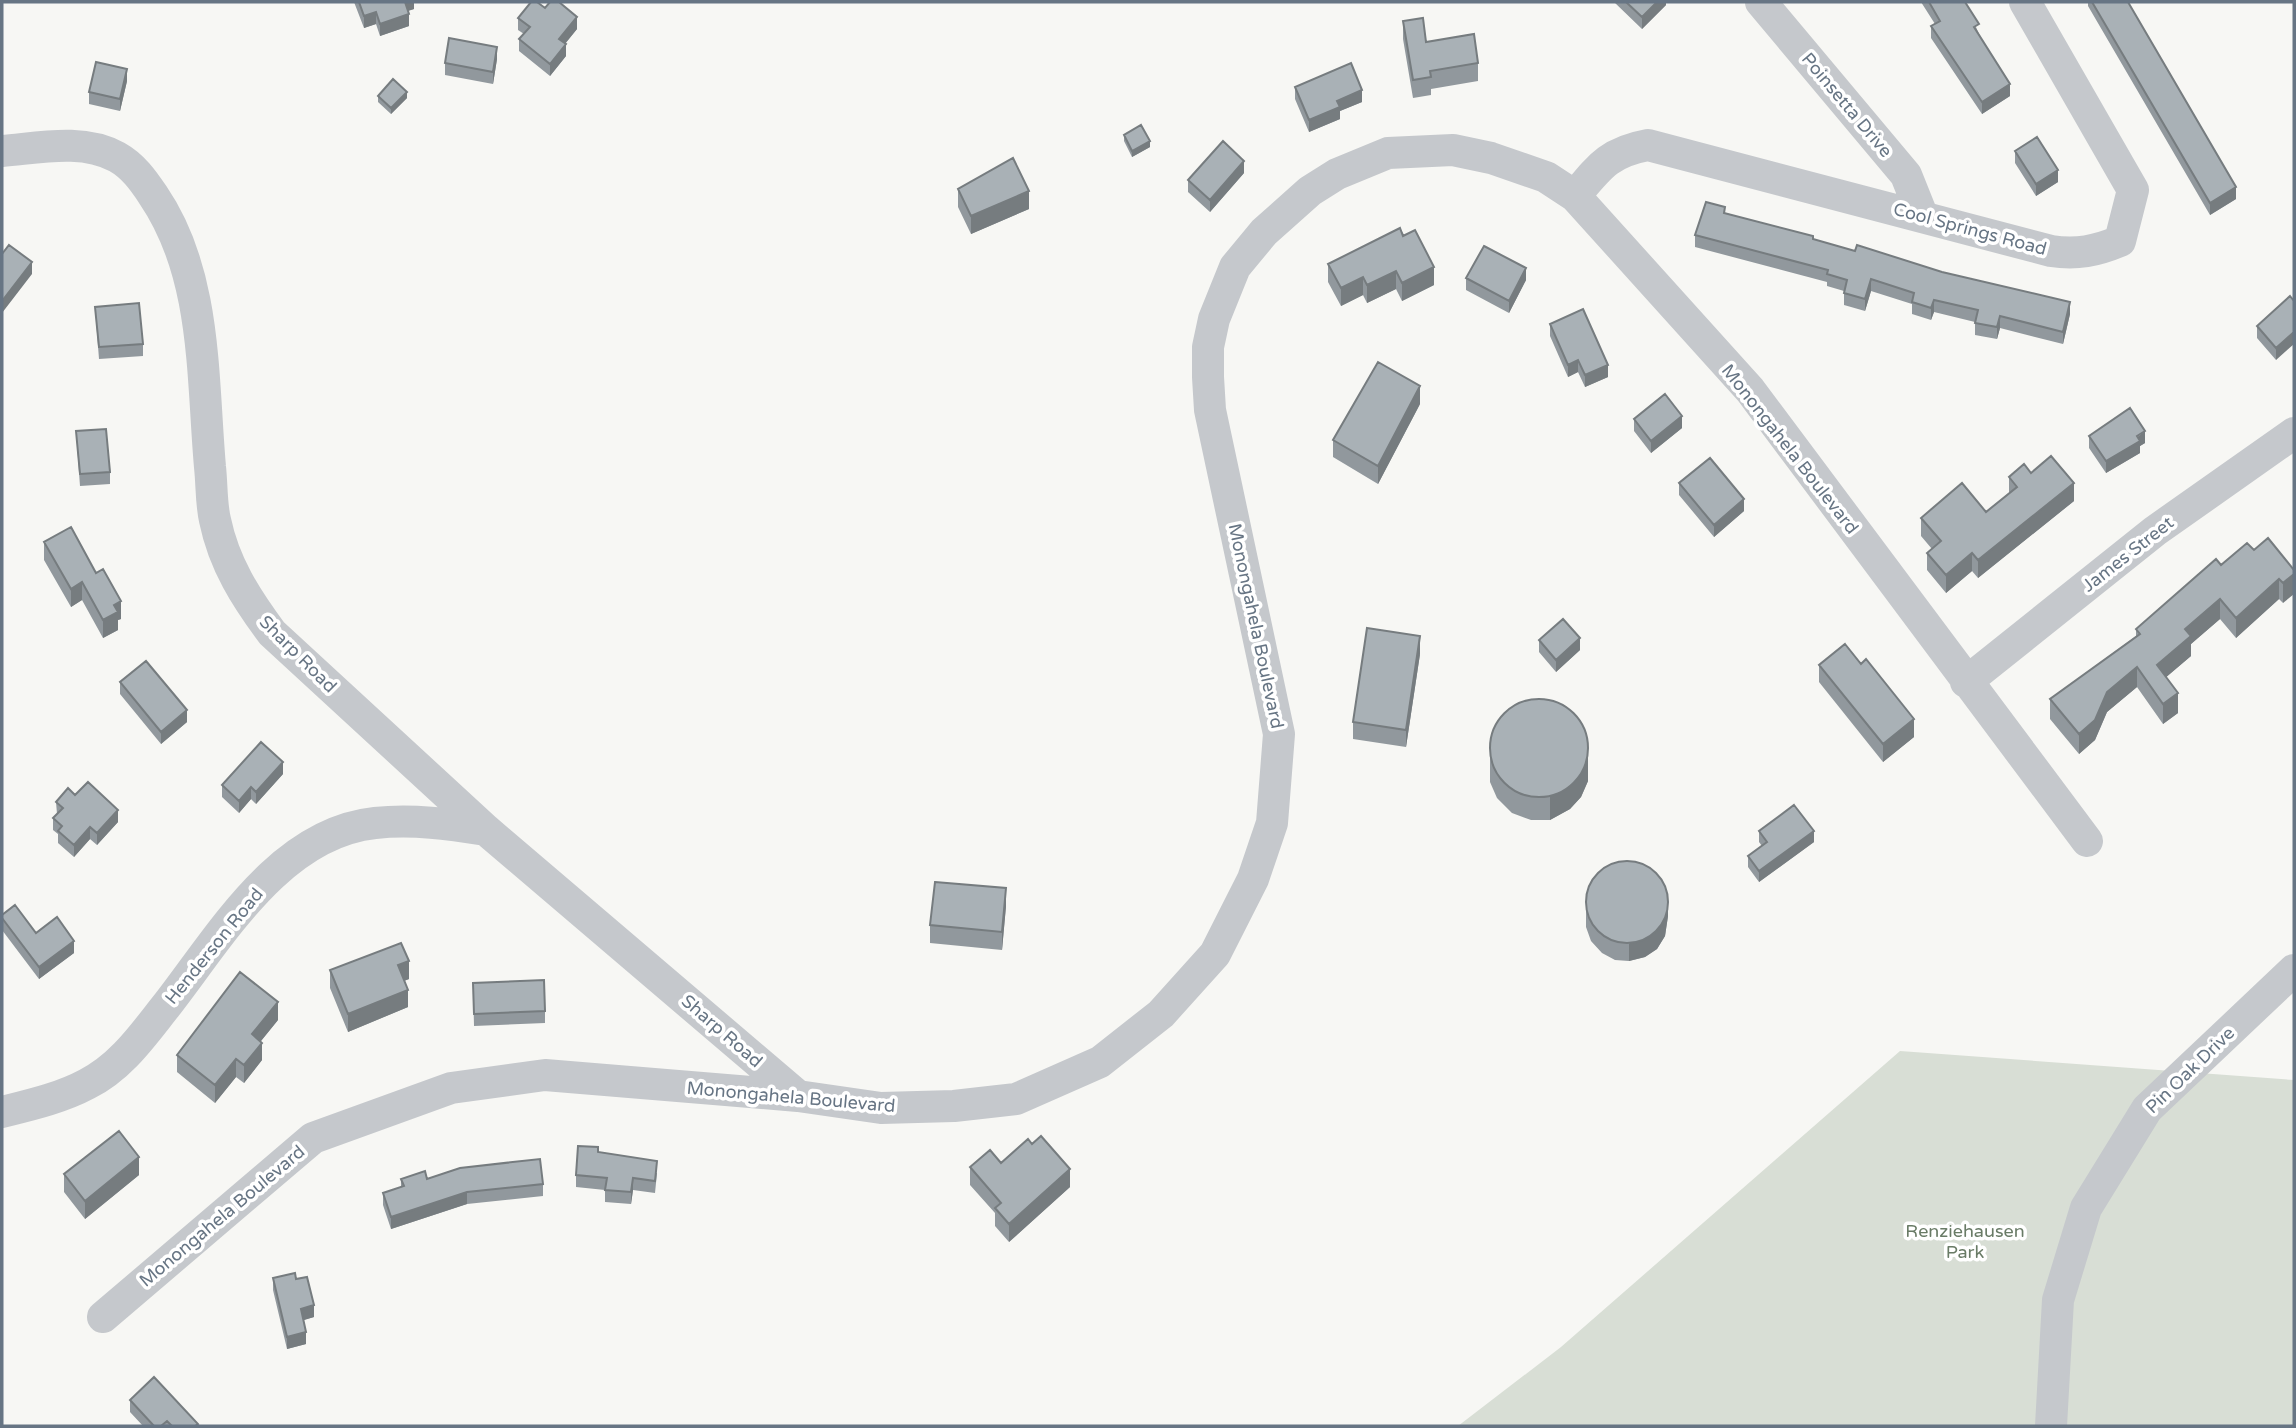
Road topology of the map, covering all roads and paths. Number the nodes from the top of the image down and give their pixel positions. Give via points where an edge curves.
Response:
1 (1761, 2) edge
2 (2025, 2) edge
3 (2, 151) edge
4 (1575, 197) junction
5 (1922, 215) junction
6 (2294, 433) edge
7 (1966, 682) junction
8 (486, 830) junction
9 (2087, 841) dead end
10 (2294, 970) edge
11 (798, 1096) junction
12 (2, 1112) edge
13 (103, 1317) dead end
14 (2051, 1426) edge

1 - 5 street, Poinsetta Drive via 1906,175
2 - 5 street, Cool Springs Road via 2133,190 2120,241 2071,254
3 - 8 street, Sharp Road via 66,145 93,149 116,157 139,174 182,246 196,302 215,520 245,598 272,633
4 - 5 street, Cool Springs Road via 1604,161 1626,149 1648,145
4 - 7 street, Monongahela Boulevard via 1750,390
4 - 11 street, Monongahela Boulevard via 1546,177 1491,158 1453,150 1388,153 1336,174 1310,191 1264,232 1235,267 1208,347 1210,411 1279,734 1272,822 1254,878 1215,954 1161,1014 1100,1062 1016,1099 881,1108
6 - 7 street, James Street via 2155,531
7 - 9 street, Monongahela Boulevard
8 - 11 street, Sharp Road
8 - 12 street, Henderson Road via 426,821 373,823 305,848 253,895 129,1053 88,1084
10 - 14 street, Pin Oak Drive via 2147,1109 2087,1208 2058,1300
11 - 13 street, Monongahela Boulevard via 545,1075 450,1088 313,1138

